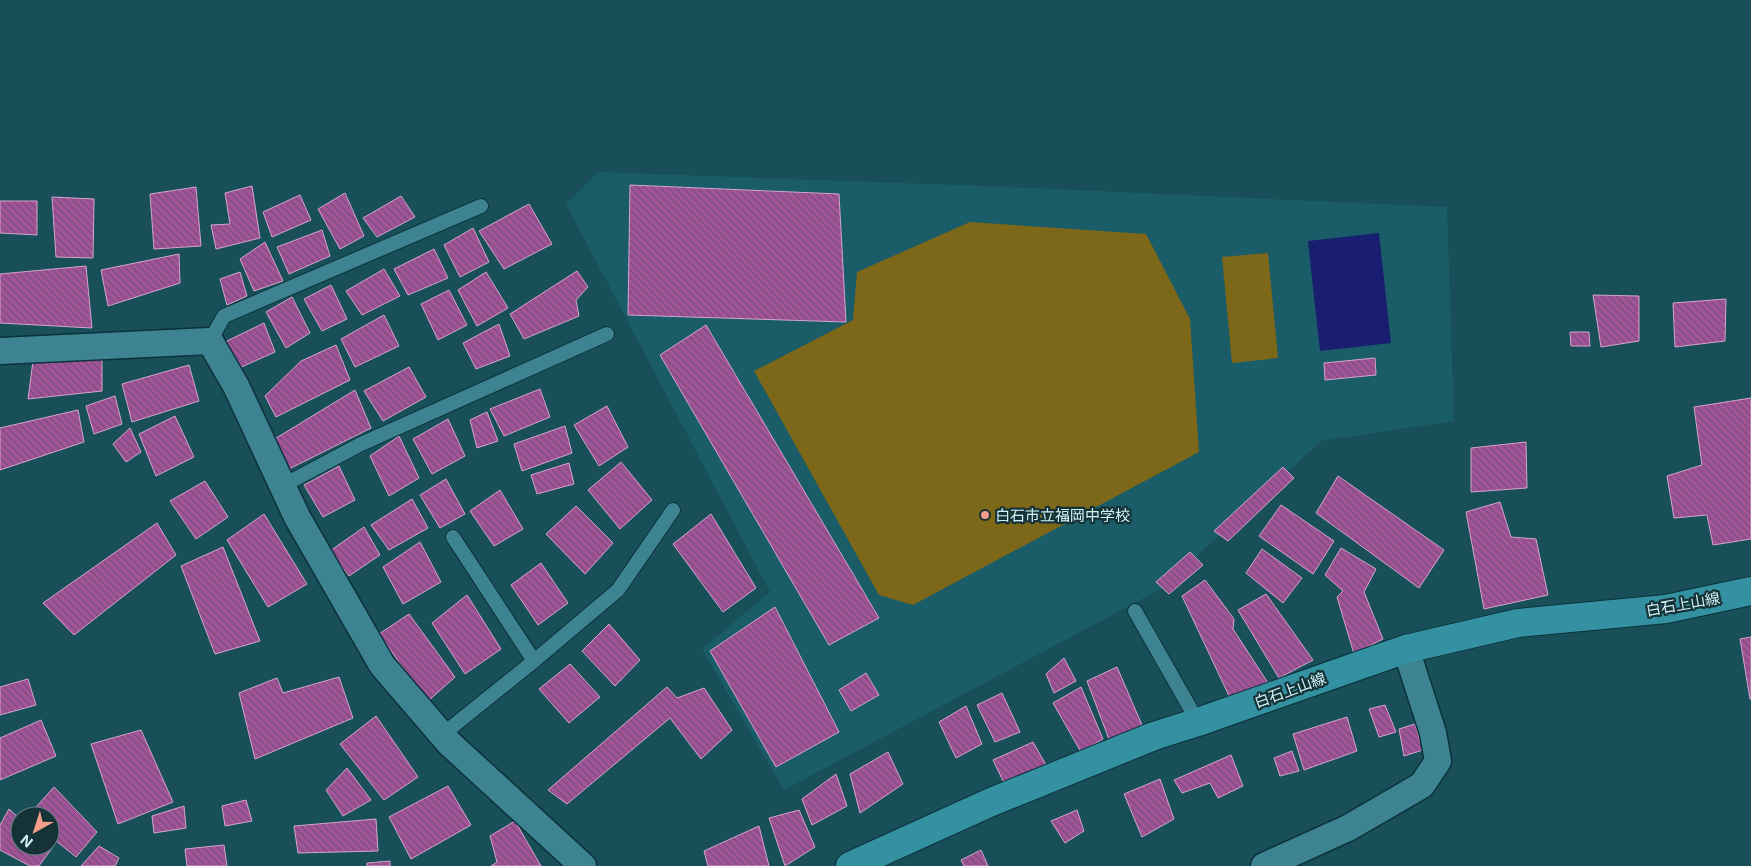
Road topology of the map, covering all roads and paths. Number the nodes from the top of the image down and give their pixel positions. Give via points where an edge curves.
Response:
1 (481, 206) dead end
2 (607, 334) dead end
3 (210, 341) junction
4 (0, 351) edge
5 (282, 486) junction
6 (673, 510) dead end
7 (453, 537) dead end
8 (1751, 591) edge
9 (1135, 611) dead end
10 (1406, 649) junction
11 (534, 661) junction
12 (1198, 722) junction
13 (442, 735) junction
14 (583, 866) edge
15 (850, 866) edge
16 (1264, 866) edge

1 - 3 lane via 224,316
2 - 5 lane via 360,444
3 - 4 street
3 - 5 street via 236,386
5 - 13 street via 382,665
6 - 11 lane via 618,590
7 - 11 lane
8 - 10 main road, 白石上山線 via 1666,609 1518,624
9 - 12 lane
10 - 12 main road, 白石上山線
10 - 16 street via 1433,733 1438,761 1422,785 1348,828
11 - 13 lane
12 - 15 main road, 白石上山線 via 1154,736 989,803
13 - 14 street

